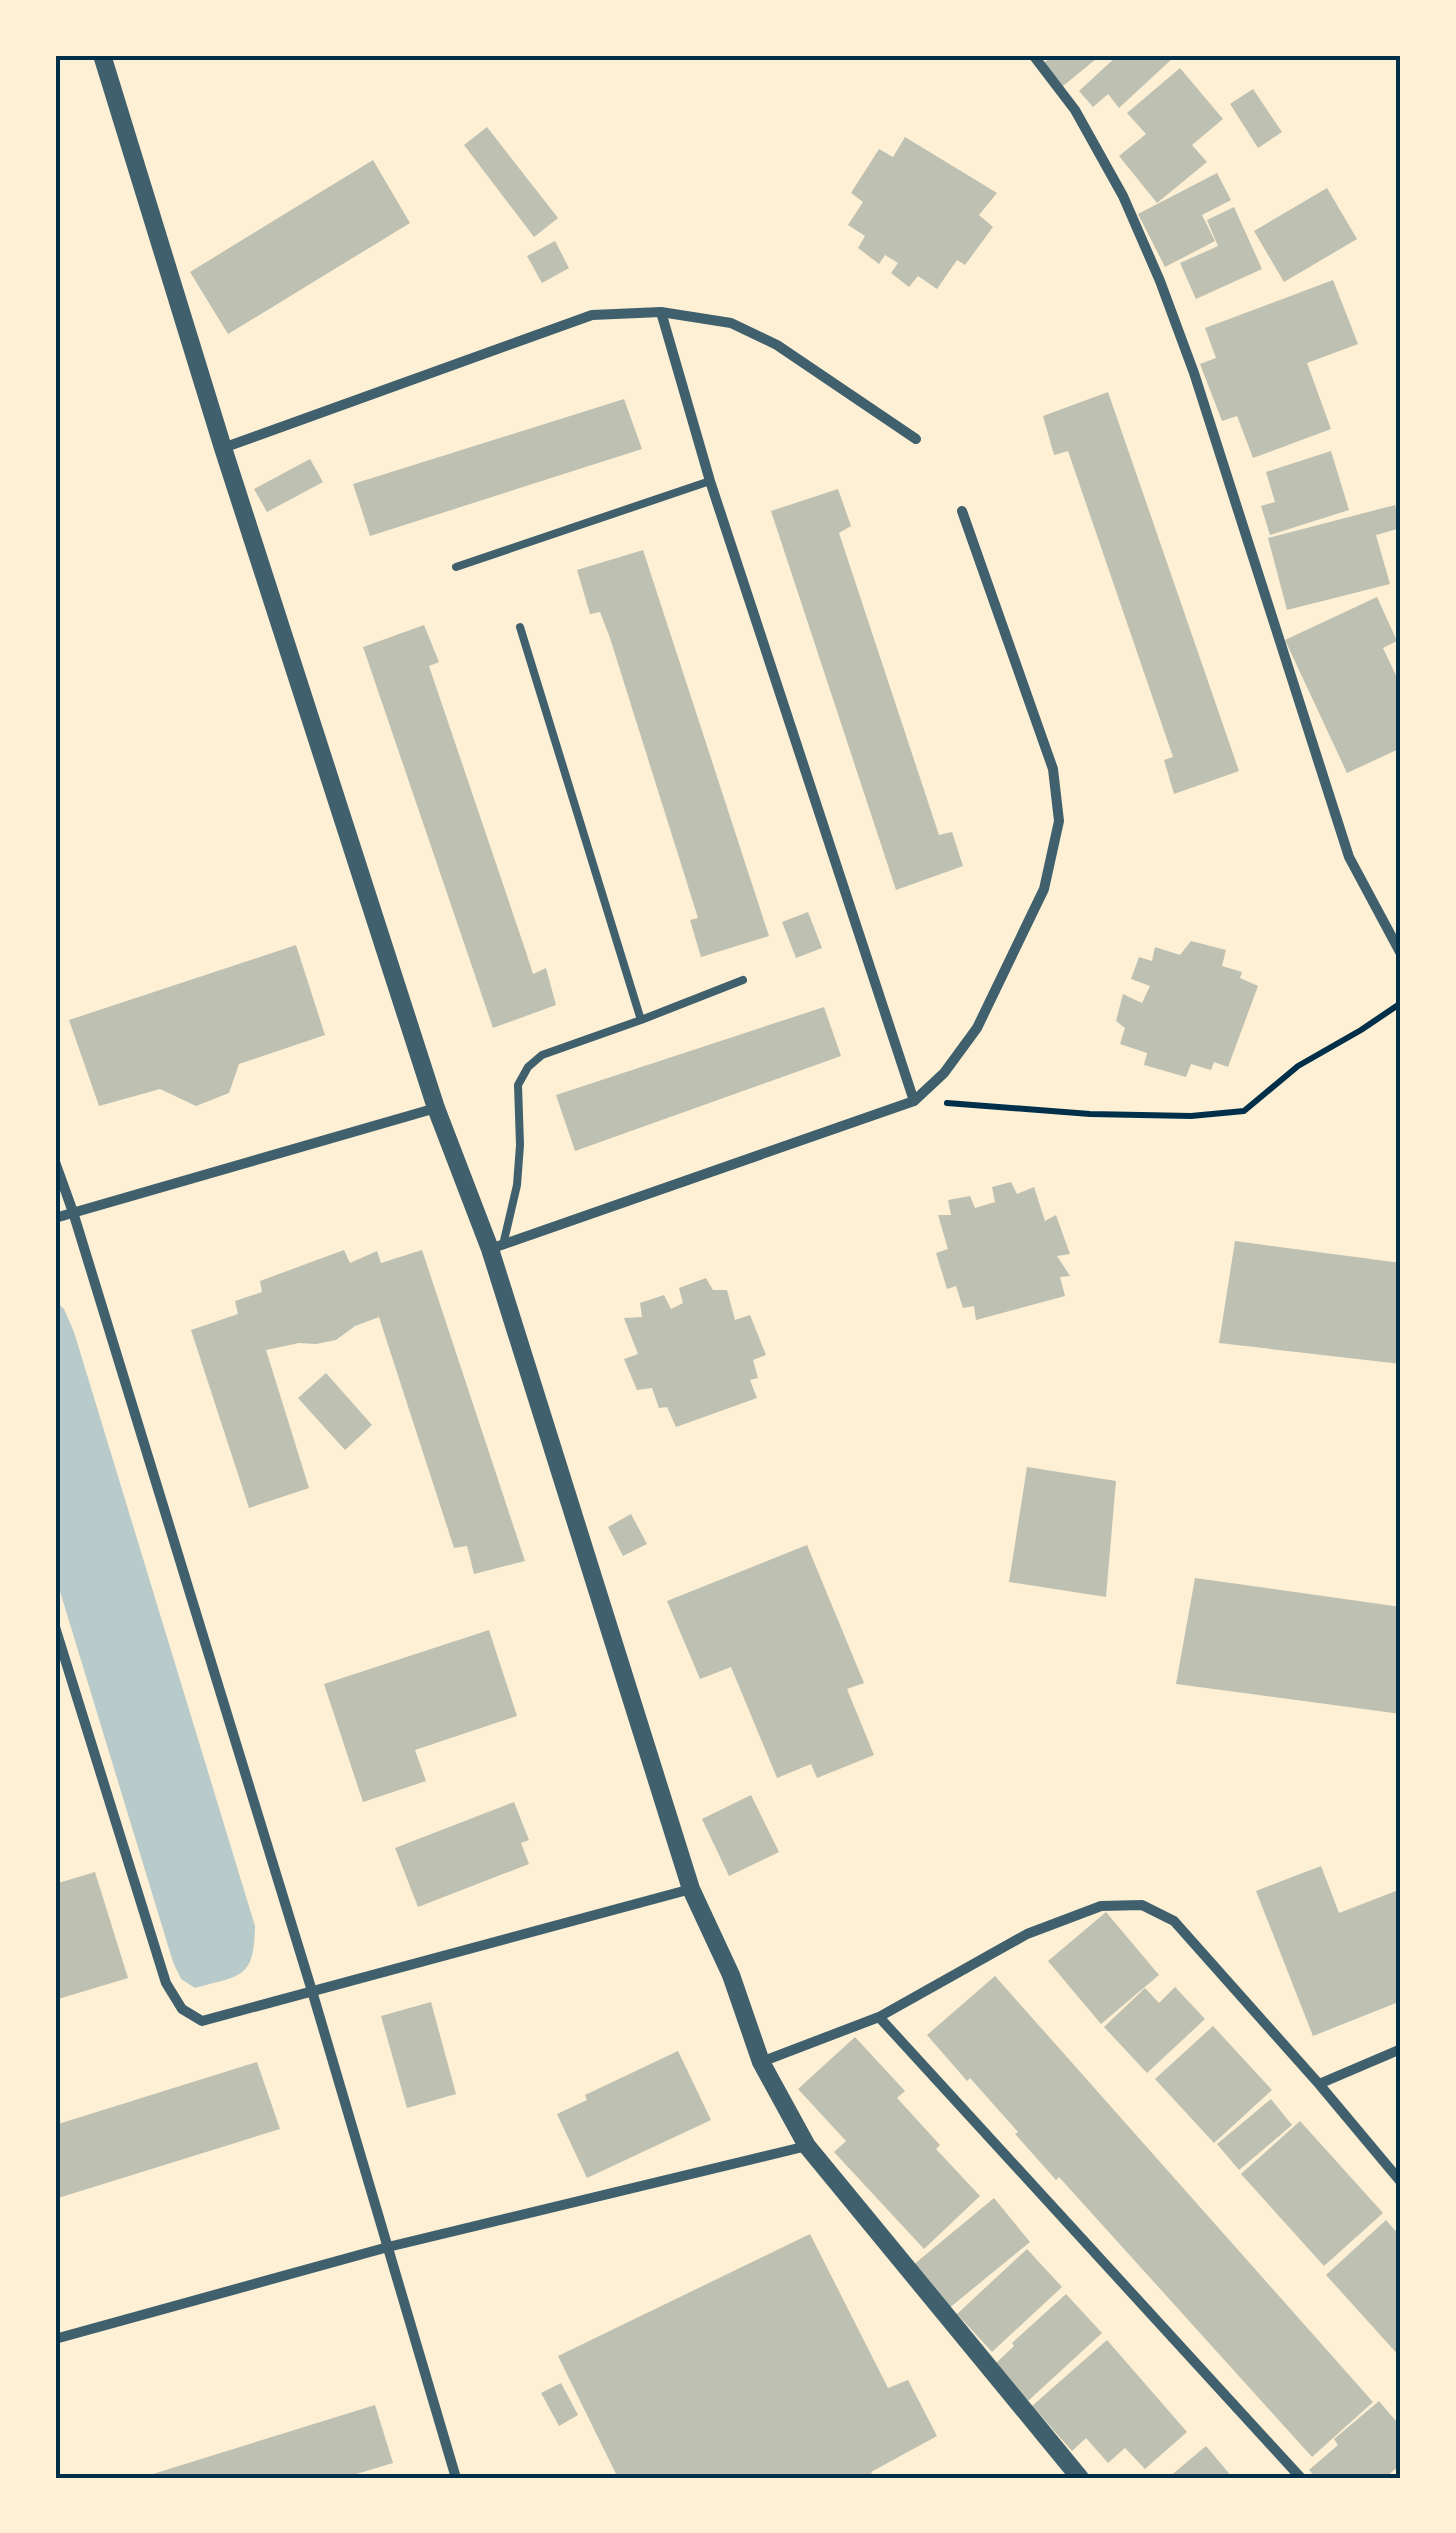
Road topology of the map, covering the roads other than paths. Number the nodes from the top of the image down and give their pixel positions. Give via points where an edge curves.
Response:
1 (102, 55) edge
2 (1033, 55) edge
3 (661, 312) junction
4 (916, 439) dead end
5 (223, 448) junction
6 (710, 481) junction
7 (962, 511) dead end
8 (456, 567) dead end
9 (520, 627) dead end
10 (1401, 954) edge
11 (742, 980) dead end
12 (641, 1020) junction
13 (914, 1101) junction
14 (436, 1108) junction
15 (55, 1162) edge
16 (73, 1212) junction
17 (55, 1218) edge
18 (496, 1247) junction
19 (55, 1627) edge
20 (692, 1889) junction
21 (312, 1992) junction
22 (879, 2017) junction
23 (1401, 2049) edge
24 (761, 2062) junction
25 (1319, 2084) junction
26 (807, 2146) junction
27 (1401, 2182) edge
28 (388, 2247) junction
29 (55, 2338) edge
30 (456, 2478) edge
31 (1080, 2478) edge
32 (1302, 2478) edge

1 - 5 street
2 - 10 street via 1075,110 1160,280 1349,857
3 - 4 street via 731,323
3 - 5 street via 592,315
3 - 6 street
5 - 14 street
6 - 8 lane
6 - 13 street
7 - 13 street via 1053,770 1059,821 1044,889 977,1028
9 - 12 lane
11 - 12 lane
12 - 18 lane via 542,1055 528,1067 518,1085 517,1185
13 - 18 street
14 - 16 street
14 - 18 street
15 - 16 street
16 - 17 street
16 - 21 street
18 - 20 street
19 - 21 street via 166,1982 182,2009 202,2021
20 - 21 street
20 - 24 street
21 - 28 street
22 - 24 street
22 - 25 street via 1027,1934 1101,1906 1142,1905 1174,1920
22 - 32 street
23 - 25 street
24 - 26 street
25 - 27 street
26 - 28 street
26 - 31 street
28 - 29 street
28 - 30 street

